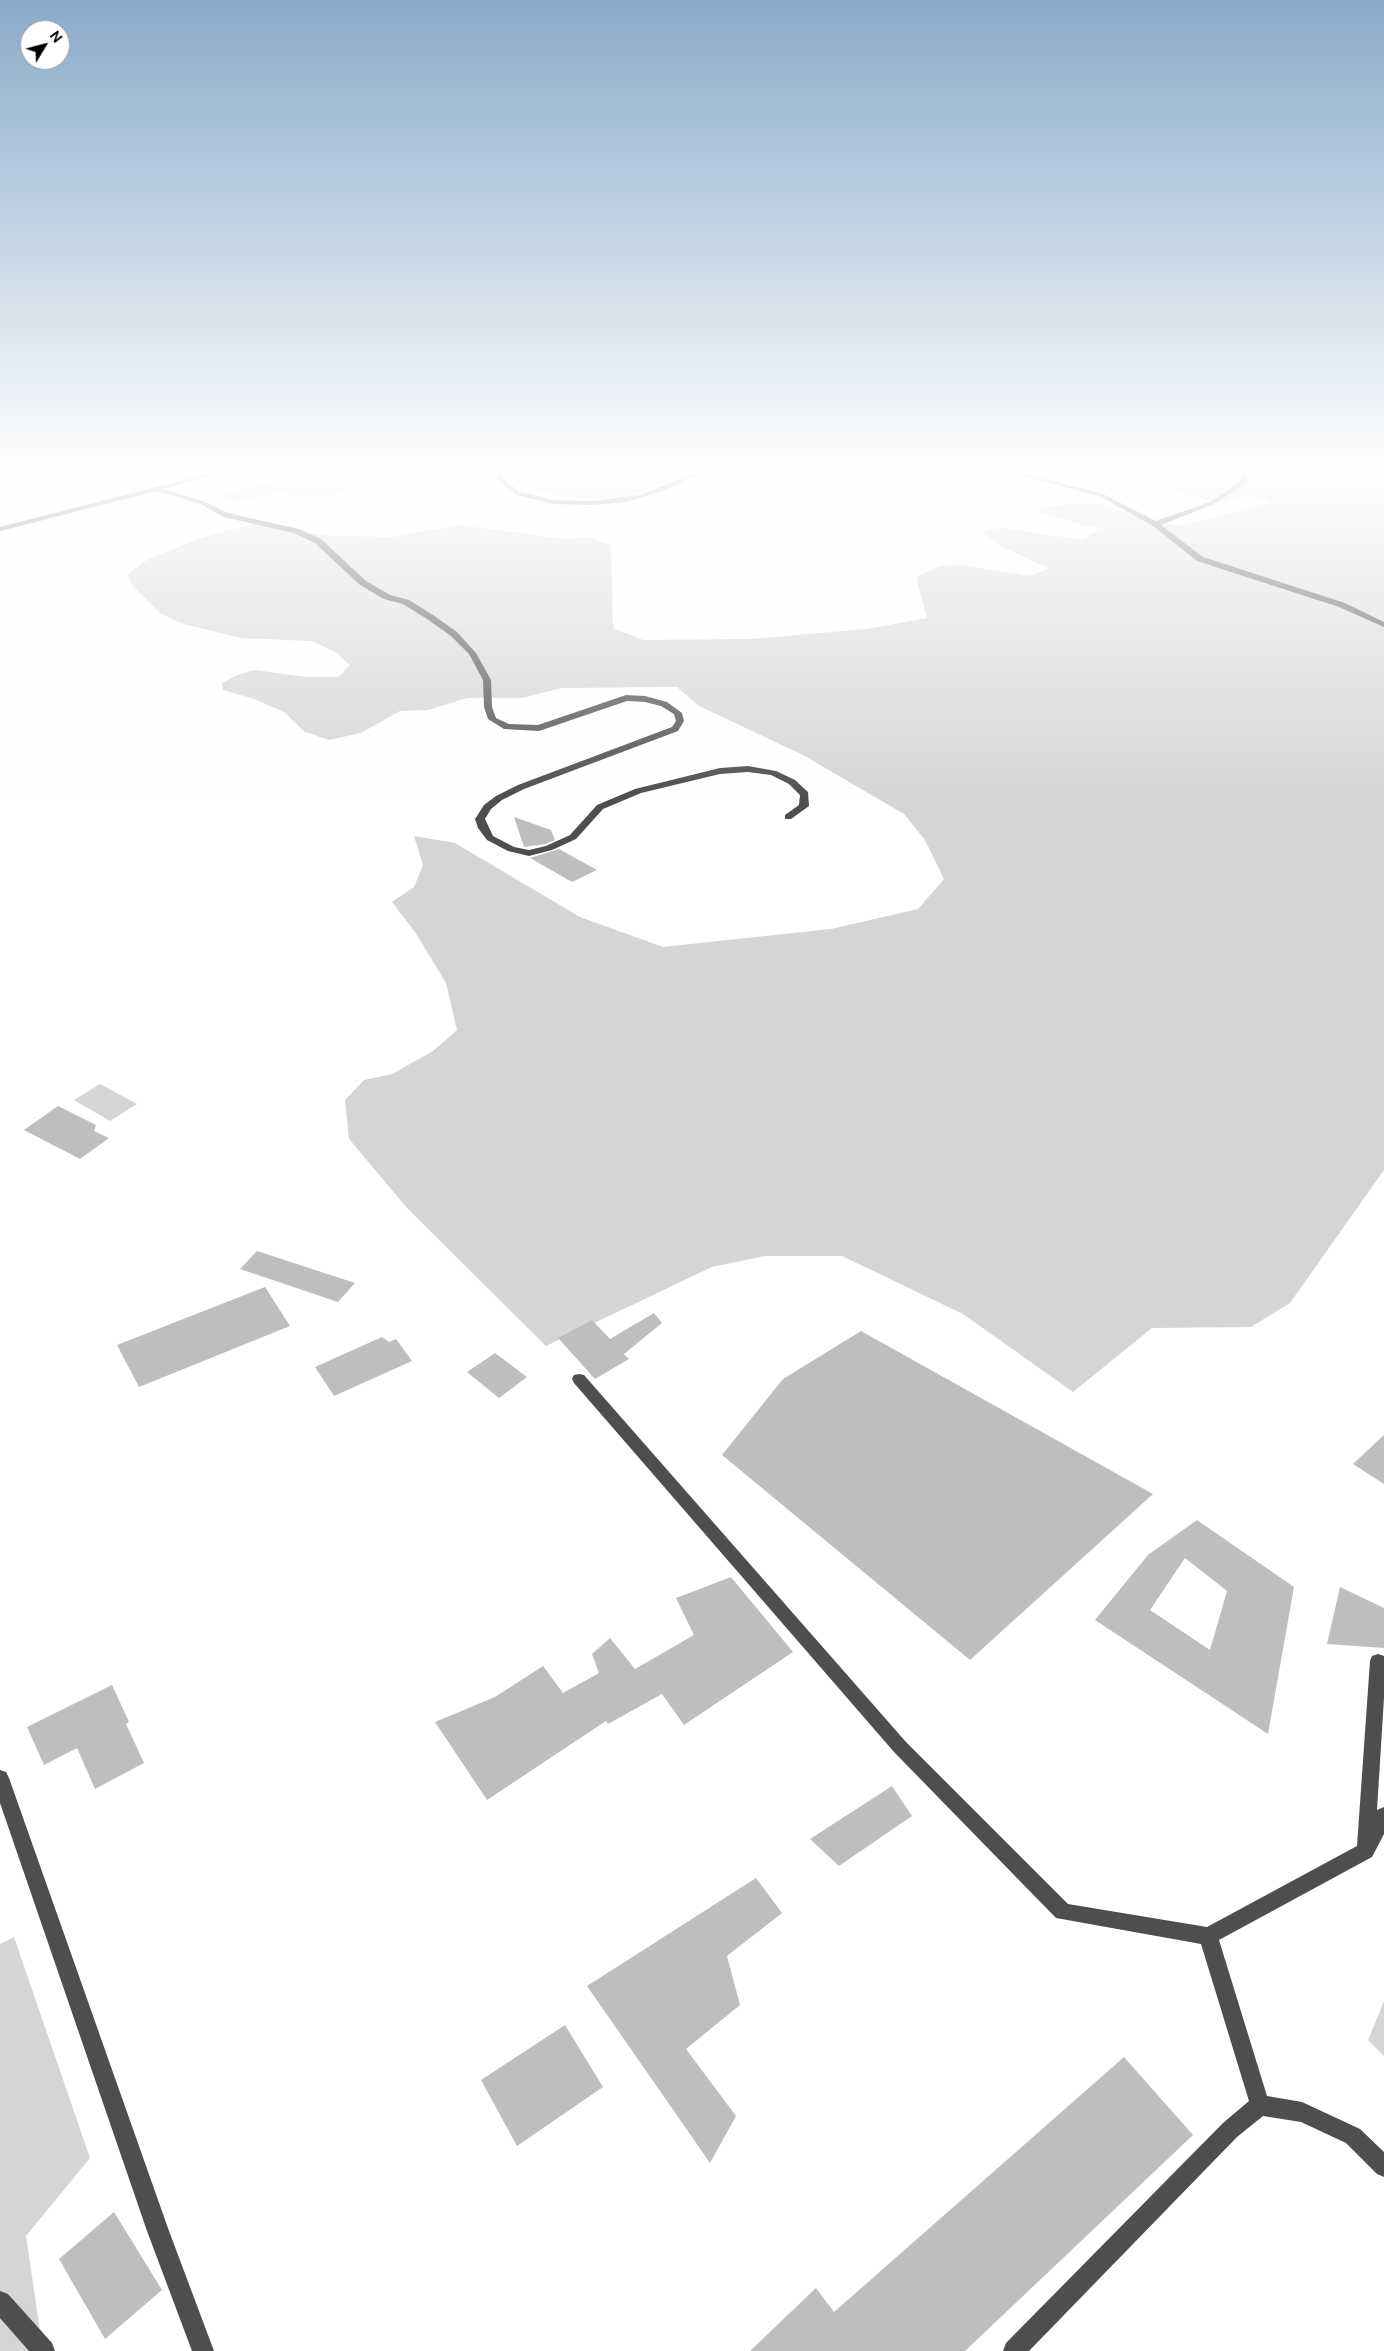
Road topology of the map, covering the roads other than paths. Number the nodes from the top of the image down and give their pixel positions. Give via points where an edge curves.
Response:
1 (358, 578) edge
2 (1258, 578) edge
3 (1384, 626) edge
4 (788, 817) dead end
5 (579, 1379) dead end
6 (1378, 1660) dead end
7 (0, 1778) edge
8 (1384, 1815) edge
9 (1366, 1851) junction
10 (1208, 1936) junction
11 (1260, 2105) junction
12 (1384, 2167) edge
13 (0, 2302) edge
14 (44, 2351) edge
15 (203, 2351) edge
16 (1014, 2351) edge

1 - 4 street via 387,597 406,602 454,634 472,653 487,680 492,719 508,727 539,728 626,698 645,698 678,713 680,721 674,729 499,798 480,819 490,838 511,849 530,853 549,848 573,837 600,807 638,791 720,771 748,769 773,773 792,782 805,794 804,806
2 - 3 street via 1342,605
5 - 10 street via 900,1747 1063,1912
6 - 9 street
7 - 15 street
8 - 9 street
9 - 10 street
10 - 11 street
11 - 12 street via 1302,2112 1353,2136
11 - 16 street via 1230,2130
13 - 14 street

